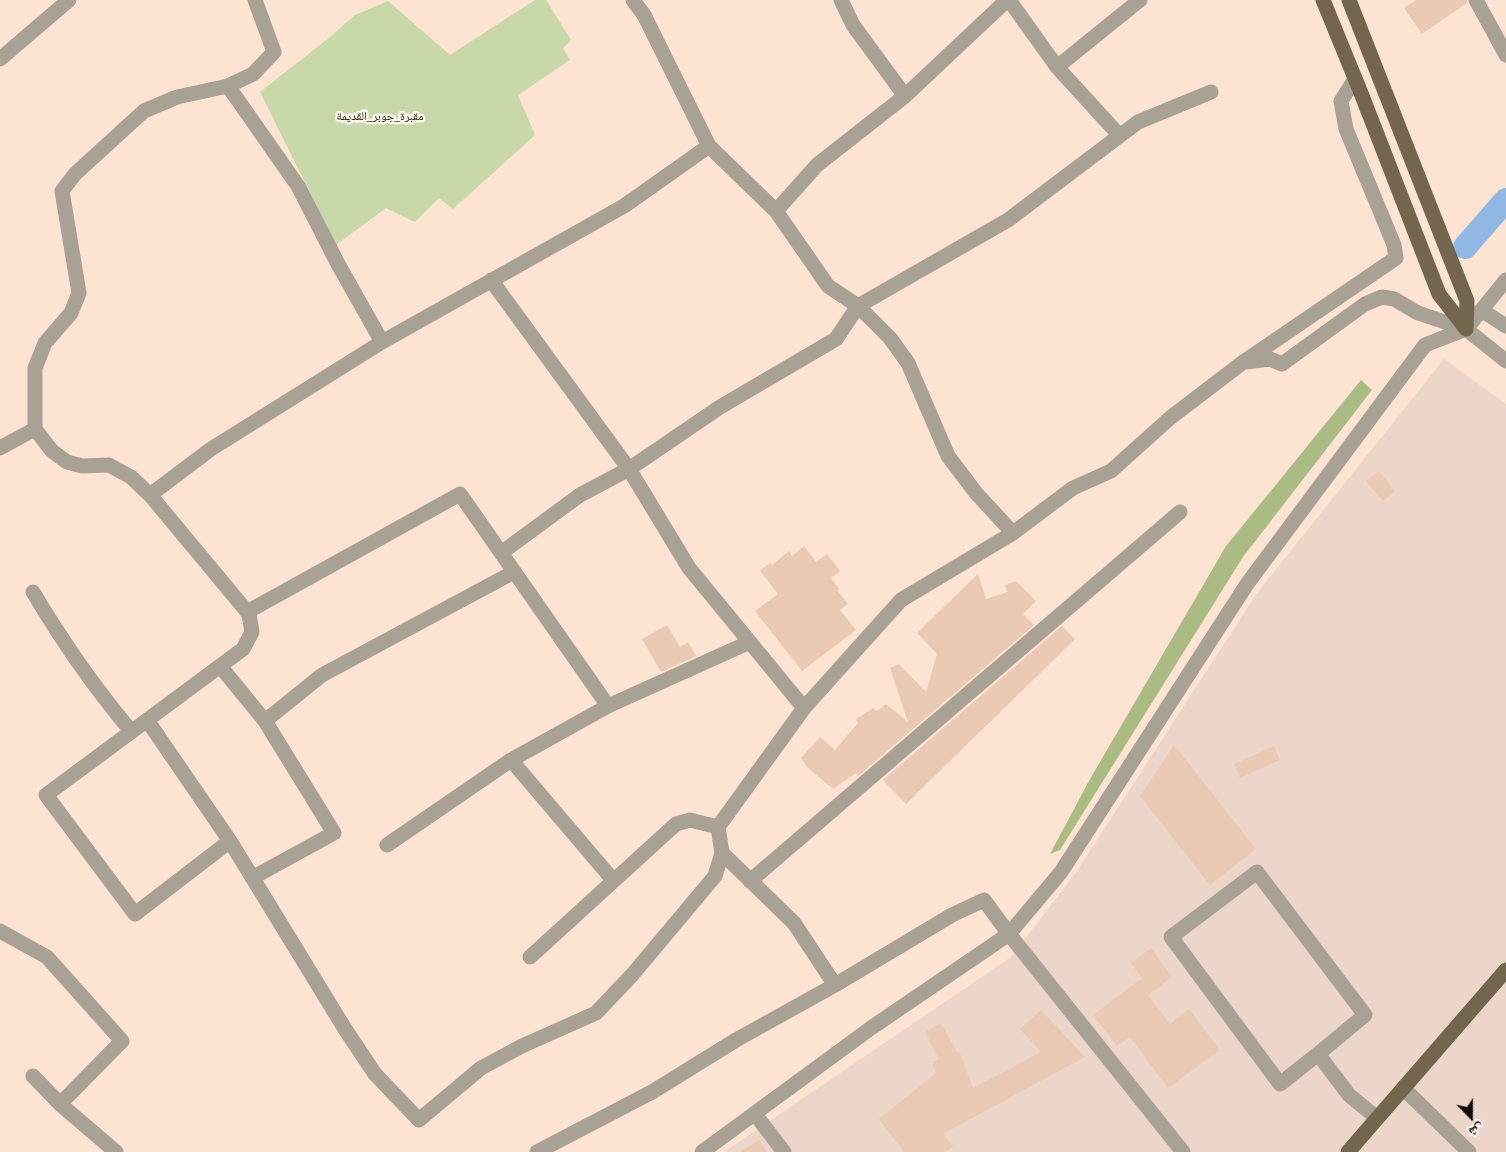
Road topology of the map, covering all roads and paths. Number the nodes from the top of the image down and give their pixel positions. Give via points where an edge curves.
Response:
1 (69, 0) edge
2 (255, 0) edge
3 (633, 0) edge
4 (841, 0) edge
5 (1008, 0) edge
6 (1140, 0) edge
7 (1322, 0) edge
8 (1349, 0) edge
9 (1476, 0) edge
10 (53, 6) edge
11 (1370, 54) junction
12 (1506, 55) edge
13 (0, 59) edge
14 (1348, 62) junction
15 (1058, 67) junction
16 (1355, 78) junction
17 (228, 86) junction
18 (1211, 92) dead end
19 (905, 96) junction
20 (1119, 135) junction
21 (710, 146) junction
22 (776, 211) junction
23 (491, 280) junction
24 (1506, 280) edge
25 (858, 306) junction
26 (1481, 310) junction
27 (1506, 326) edge
28 (1466, 329) junction
29 (382, 342) junction
30 (1506, 362) edge
31 (1242, 363) junction
32 (35, 429) junction
33 (0, 448) edge
34 (629, 469) junction
35 (150, 495) junction
36 (1180, 512) dead end
37 (1012, 533) junction
38 (501, 553) junction
39 (514, 572) junction
40 (33, 592) dead end
41 (247, 612) junction
42 (750, 642) junction
43 (220, 666) junction
44 (608, 706) junction
45 (804, 708) junction
46 (147, 720) junction
47 (265, 721) junction
48 (131, 731) junction
49 (511, 760) junction
50 (718, 827) junction
51 (230, 841) junction
52 (388, 845) dead end
53 (722, 853) junction
54 (252, 878) junction
55 (613, 880) junction
56 (750, 881) junction
57 (0, 931) edge
58 (1009, 934) junction
59 (530, 957) dead end
60 (1506, 970) edge
61 (835, 985) junction
62 (1318, 1054) junction
63 (34, 1076) dead end
64 (1403, 1088) junction
65 (60, 1104) junction
66 (755, 1114) junction
67 (1377, 1118) junction
68 (116, 1152) edge
69 (537, 1152) edge
70 (702, 1152) edge
71 (784, 1152) edge
72 (1182, 1152) edge
73 (1348, 1152) edge
74 (1469, 1152) edge

1 - 10 street
2 - 17 street via 274,52 253,74
3 - 21 street via 644,15
4 - 19 street via 853,26
5 - 15 street
5 - 19 street
6 - 15 street
7 - 14 main road
8 - 11 main road
9 - 12 street
10 - 13 street
11 - 14 main road
11 - 28 main road via 1467,301
14 - 16 main road
15 - 20 street
16 - 28 main road via 1439,294
16 - 31 street via 1341,101 1346,129 1394,245 1396,258
17 - 29 street via 298,186
17 - 32 street via 177,97 144,111 75,174 62,190 79,293 70,313 45,343 35,368
18 - 20 street via 1138,122
19 - 22 street via 816,165
20 - 25 street via 1008,220
21 - 22 street
21 - 23 street via 624,206
22 - 25 street via 828,286
23 - 29 street
23 - 34 street
24 - 26 street
25 - 34 street via 836,339 720,407
25 - 37 street via 890,338 908,363 948,456
26 - 27 street
26 - 28 street
28 - 30 street
28 - 31 street via 1382,297 1364,304 1282,364 1270,359
28 - 58 street via 1425,345 1247,584 1061,872
29 - 35 street via 212,449
31 - 37 street via 1170,418 1111,470 1073,488
32 - 33 street
32 - 35 street via 52,451 67,462 82,466 109,465 131,477
34 - 38 street via 580,496
34 - 42 street via 689,568
35 - 41 street
36 - 56 street
37 - 45 street via 901,600
38 - 39 street
38 - 41 street via 460,494
39 - 44 street
39 - 47 street via 322,675
40 - 48 street via 78,664
41 - 43 street via 252,632 243,649
42 - 44 street
42 - 45 street
43 - 46 street
43 - 47 street
44 - 49 street
45 - 50 street
46 - 48 street
46 - 51 street
47 - 54 street via 334,833
48 - 51 street via 46,794 135,914
49 - 52 street
49 - 55 street
50 - 53 street
50 - 55 street via 690,820 676,824
51 - 54 street
53 - 54 street via 715,876 596,1013 481,1068 419,1120 374,1074
53 - 56 street
55 - 59 street
56 - 61 street via 794,923
57 - 65 street via 47,957 122,1041
58 - 61 street via 984,900 952,915
58 - 66 street via 871,1028
58 - 72 street
60 - 64 main road
61 - 69 street via 652,1092
62 - 62 street via 1280,1084 1171,937 1257,872 1365,1015
62 - 67 street via 1349,1095
63 - 65 street
64 - 67 main road
64 - 74 street
65 - 68 street
66 - 70 street
66 - 71 street
67 - 73 main road

